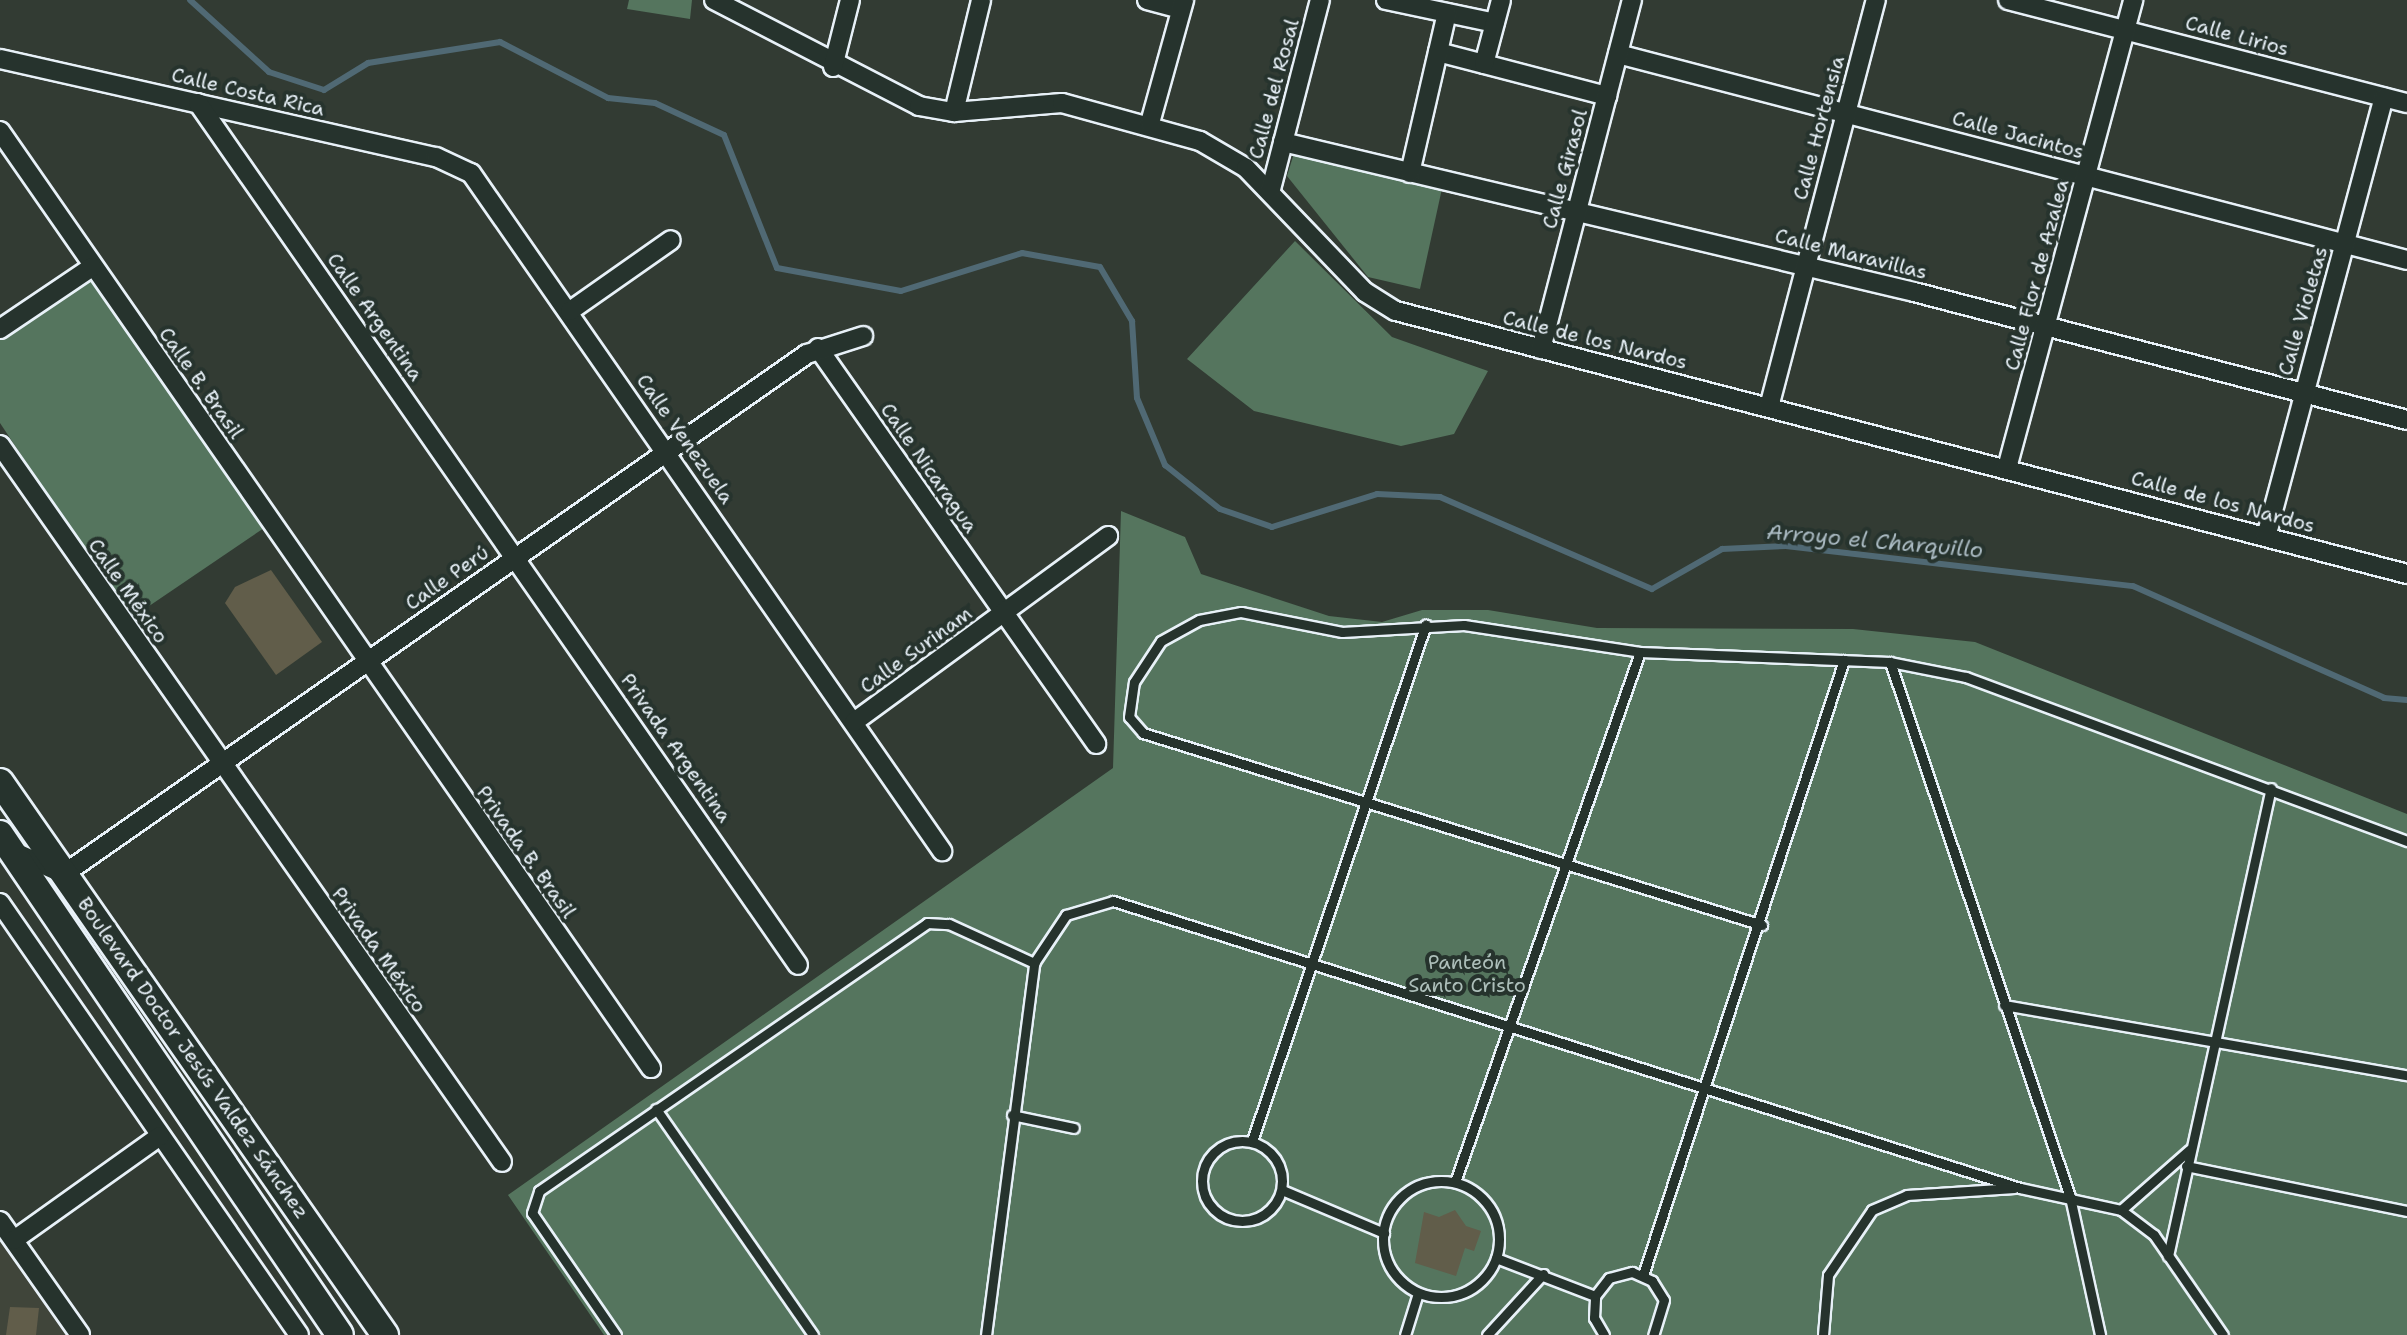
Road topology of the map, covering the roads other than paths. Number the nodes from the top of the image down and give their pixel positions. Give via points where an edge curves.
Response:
1 (714, 0) edge
2 (850, 0) edge
3 (981, 0) edge
4 (1147, 0) edge
5 (1320, 0) edge
6 (1386, 0) edge
7 (1501, 0) edge
8 (1632, 0) edge
9 (1876, 0) edge
10 (2008, 0) edge
11 (2133, 0) edge
12 (1183, 5) edge
13 (1447, 13) junction
14 (1495, 23) junction
15 (2125, 30) junction
16 (1438, 52) junction
17 (1618, 54) junction
18 (0, 59) edge
19 (1484, 64) junction
20 (833, 67) junction
21 (1607, 96) junction
22 (2384, 98) junction
23 (198, 103) junction
24 (2407, 103) edge
25 (954, 112) junction
26 (1846, 113) junction
27 (1150, 123) junction
28 (0, 131) edge
29 (1283, 142) junction
30 (1410, 173) junction
31 (2086, 175) junction
32 (479, 182) joint
33 (1271, 189) junction
34 (1576, 213) junction
35 (671, 240) dead end
36 (2344, 245) junction
37 (2407, 260) edge
38 (1806, 265) junction
39 (92, 267) junction
40 (570, 311) junction
41 (2046, 325) junction
42 (0, 329) edge
43 (863, 336) dead end
44 (818, 348) junction
45 (1541, 349) junction
46 (2303, 393) junction
47 (1769, 407) junction
48 (2407, 420) edge
49 (0, 445) edge
50 (668, 453) junction
51 (2007, 468) junction
52 (1108, 536) dead end
53 (2266, 537) junction
54 (517, 556) junction
55 (2407, 574) edge
56 (1003, 614) junction
57 (1426, 624) junction
58 (1640, 652) junction
59 (366, 660) junction
60 (1844, 660) junction
61 (1890, 662) junction
62 (854, 722) junction
63 (1096, 744) dead end
64 (220, 762) junction
65 (0, 782) edge
66 (2271, 788) junction
67 (1368, 799) junction
68 (4, 840) edge
69 (2407, 841) edge
70 (942, 851) dead end
71 (1566, 862) junction
72 (64, 874) junction
73 (0, 903) edge
74 (1762, 925) junction
75 (71, 936) junction
76 (1317, 961) junction
77 (1034, 963) junction
78 (798, 965) dead end
79 (2004, 1005) junction
80 (1510, 1023) junction
81 (2215, 1041) junction
82 (651, 1068) dead end
83 (2407, 1075) edge
84 (1707, 1086) junction
85 (656, 1109) junction
86 (1012, 1115) junction
87 (1074, 1128) dead end
88 (160, 1136) junction
89 (1252, 1141) junction
90 (2192, 1148) junction
91 (502, 1162) dead end
92 (2186, 1166) junction
93 (1455, 1182) junction
94 (2020, 1188) junction
95 (1282, 1190) junction
96 (2070, 1197) junction
97 (2121, 1210) junction
98 (2407, 1211) edge
99 (0, 1221) edge
100 (1384, 1233) junction
101 (14, 1240) junction
102 (2168, 1256) junction
103 (1496, 1258) junction
104 (1543, 1274) junction
105 (1643, 1275) junction
106 (310, 1291) junction
107 (1418, 1293) junction
108 (1595, 1296) junction
109 (282, 1310) junction
110 (80, 1335) edge
111 (299, 1335) edge
112 (340, 1335) edge
113 (385, 1335) edge
114 (616, 1335) edge
115 (813, 1335) edge
116 (986, 1335) edge
117 (1405, 1335) edge
118 (1487, 1335) edge
119 (1604, 1335) edge
120 (1653, 1335) edge
121 (1823, 1335) edge
122 (2100, 1335) edge
123 (2223, 1335) edge

1 - 20 street
2 - 20 street
3 - 25 street
4 - 12 street
5 - 29 street, Calle del Rosal
6 - 13 street
7 - 14 street
8 - 17 street, Calle Girasol
9 - 26 street, Calle Hortensia
10 - 15 street, Calle Lirios
11 - 15 street, Calle Flor de Azalea
12 - 27 street
13 - 14 street
13 - 16 street
14 - 19 street
15 - 22 street, Calle Lirios
15 - 31 street, Calle Flor de Azalea
16 - 19 street
16 - 30 street
17 - 21 street, Calle Girasol
17 - 26 street, Calle Jacintos
18 - 23 street, Calle Costa Rica
19 - 21 street
20 - 25 street, Calle de los Nardos via 919,106
21 - 34 street, Calle Girasol
22 - 24 street, Calle Lirios
22 - 36 street, Calle Violetas
23 - 32 street, Calle Costa Rica via 436,157
23 - 54 street, Calle Argentina
25 - 27 street, Calle de los Nardos via 1062,103
26 - 31 street, Calle Jacintos
26 - 38 street, Calle Hortensia
27 - 33 street, Calle de los Nardos via 1223,153
28 - 39 street, Calle B. Brasil
29 - 30 street, Calle Maravillas
29 - 33 street, Calle del Rosal
30 - 34 street, Calle Maravillas
31 - 36 street, Calle Jacintos
31 - 41 street, Calle Flor de Azalea
32 - 40 street, Calle Venezuela
33 - 45 street, Calle de los Nardos via 1380,303
34 - 38 street, Calle Maravillas
34 - 45 street, Calle Girasol
35 - 40 street
36 - 37 street, Calle Jacintos
36 - 46 street, Calle Violetas
38 - 41 street, Calle Maravillas
38 - 47 street, Calle Hortensia
39 - 42 street
39 - 59 street, Calle B. Brasil
40 - 50 street, Calle Venezuela
41 - 46 street, Calle Maravillas
41 - 51 street, Calle Flor de Azalea
43 - 44 street, Calle Perú
44 - 50 street, Calle Perú
44 - 56 street, Calle Nicaragua
45 - 47 street, Calle de los Nardos
46 - 48 street, Calle Maravillas
46 - 53 street, Calle Violetas
47 - 51 street, Calle de los Nardos
49 - 64 street, Calle México
50 - 54 street, Calle Perú
50 - 62 street, Calle Venezuela
51 - 53 street, Calle de los Nardos
52 - 56 street, Calle Surinam
53 - 55 street, Calle de los Nardos
54 - 59 street, Calle Perú
54 - 78 street, Privada Argentina
56 - 62 street, Calle Surinam
56 - 63 street, Calle Nicaragua
57 - 58 lane
57 - 67 lane
57 - 67 lane via 1342,632 1261,614 1219,614 1161,641 1134,682 1129,717 1143,733
58 - 60 lane
58 - 71 lane
59 - 64 street, Calle Perú
59 - 82 street, Privada B. Brasil
60 - 61 lane
60 - 74 lane
61 - 66 lane via 1966,677
61 - 79 lane
62 - 70 street, Calle Venezuela
64 - 72 street, Calle Perú
64 - 91 street, Privada México
65 - 72 main road, Boulevard Doctor Jesús Valdez Sánchez
66 - 69 lane
66 - 81 lane
67 - 71 lane
67 - 76 lane
68 - 72 street via 49,873
68 - 75 main road, Boulevard Doctor Jesús Valdez Sánchez
71 - 74 lane
71 - 80 lane
72 - 75 street
72 - 113 main road, Boulevard Doctor Jesús Valdez Sánchez
73 - 88 street
74 - 84 lane
75 - 106 main road, Boulevard Doctor Jesús Valdez Sánchez
76 - 77 lane via 1113,901 1066,915
76 - 80 lane
76 - 89 lane
77 - 85 lane via 949,924 927,923
77 - 86 lane
79 - 81 lane
79 - 96 lane
80 - 84 lane
80 - 93 lane
81 - 83 lane
81 - 90 lane
84 - 94 lane
84 - 105 lane
85 - 114 lane via 539,1191 530,1206
85 - 115 lane
86 - 87 lane
86 - 116 lane
88 - 101 street
88 - 109 street
89 - 95 lane via 1280,1165
89 - 95 lane via 1227,1143 1208,1160 1202,1184 1211,1207 1233,1221 1258,1219
90 - 92 lane
90 - 97 lane
92 - 98 lane
92 - 102 lane
93 - 100 lane via 1414,1186 1395,1202
93 - 103 lane via 1491,1210
94 - 96 lane
94 - 121 lane via 1882,1203 1828,1275
95 - 100 lane
96 - 97 lane
96 - 122 lane
97 - 102 lane
99 - 101 street
100 - 107 lane via 1390,1269
101 - 110 street
102 - 123 lane
103 - 104 lane
103 - 107 lane via 1462,1294
104 - 108 lane
104 - 118 lane
105 - 108 lane via 1620,1273
105 - 120 lane via 1664,1300
106 - 109 street
106 - 112 main road, Boulevard Doctor Jesús Valdez Sánchez
107 - 117 lane
108 - 119 lane via 1594,1318
109 - 111 street

